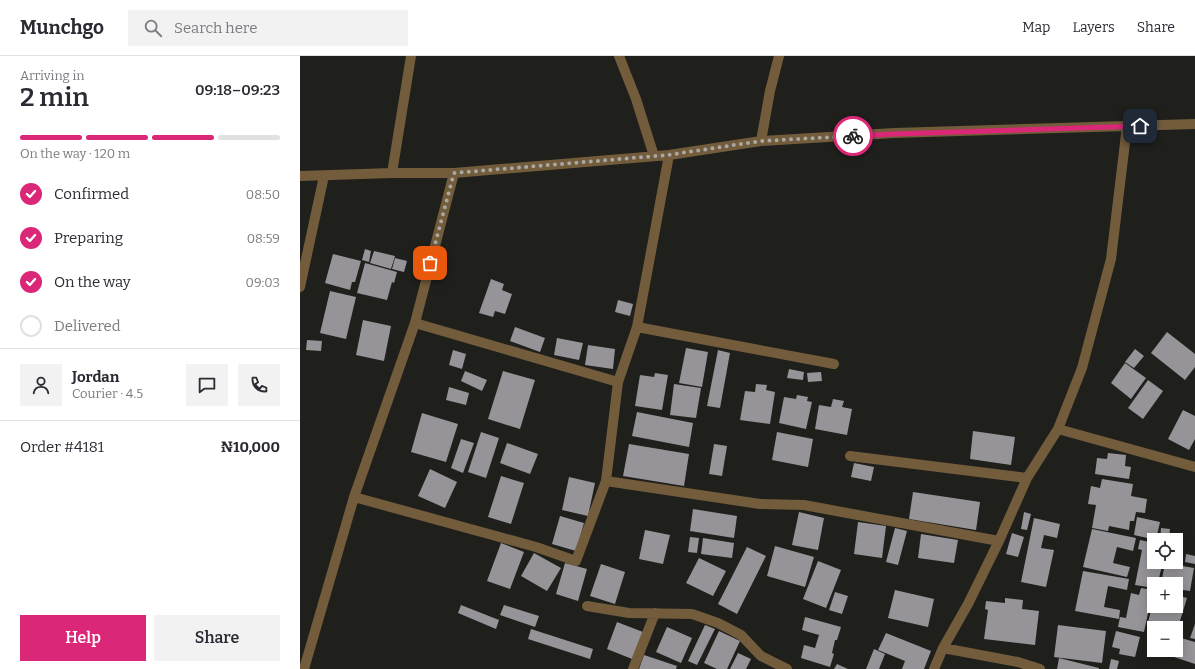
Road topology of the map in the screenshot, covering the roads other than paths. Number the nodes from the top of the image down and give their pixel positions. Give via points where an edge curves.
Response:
1 (411, 56) edge
2 (619, 56) edge
3 (778, 56) edge
4 (1195, 124) edge
5 (1127, 126) junction
6 (761, 141) junction
7 (668, 155) junction
8 (654, 156) junction
9 (392, 173) junction
10 (454, 173) junction
11 (300, 176) edge
12 (324, 176) junction
13 (300, 287) edge
14 (415, 323) junction
15 (636, 327) junction
16 (834, 364) dead end
17 (618, 382) junction
18 (1058, 429) junction
19 (850, 456) dead end
20 (1195, 467) edge
21 (1027, 478) junction
22 (606, 481) junction
23 (354, 497) junction
24 (999, 541) junction
25 (586, 606) dead end
26 (655, 613) junction
27 (943, 648) junction
28 (304, 669) edge
29 (633, 669) edge
30 (787, 669) edge
31 (934, 669) edge
32 (1040, 669) edge

1 - 9 street
2 - 8 street
3 - 6 street
4 - 5 street
5 - 6 street
5 - 18 street via 1111,259 1082,368
6 - 7 street
7 - 8 street
7 - 15 street
8 - 10 street
9 - 10 street
9 - 12 street
10 - 14 street
11 - 12 street
12 - 13 street
14 - 17 street
14 - 23 street
15 - 16 street
15 - 17 street
17 - 22 street
18 - 20 street
18 - 21 street
19 - 21 street
21 - 24 street
22 - 23 street via 576,561 536,547
22 - 24 street via 760,504 804,505
23 - 28 street
24 - 27 street
25 - 26 street via 629,613
26 - 29 street
26 - 30 street via 692,614 718,623 741,635 761,656
27 - 31 street
27 - 32 street via 1018,662

